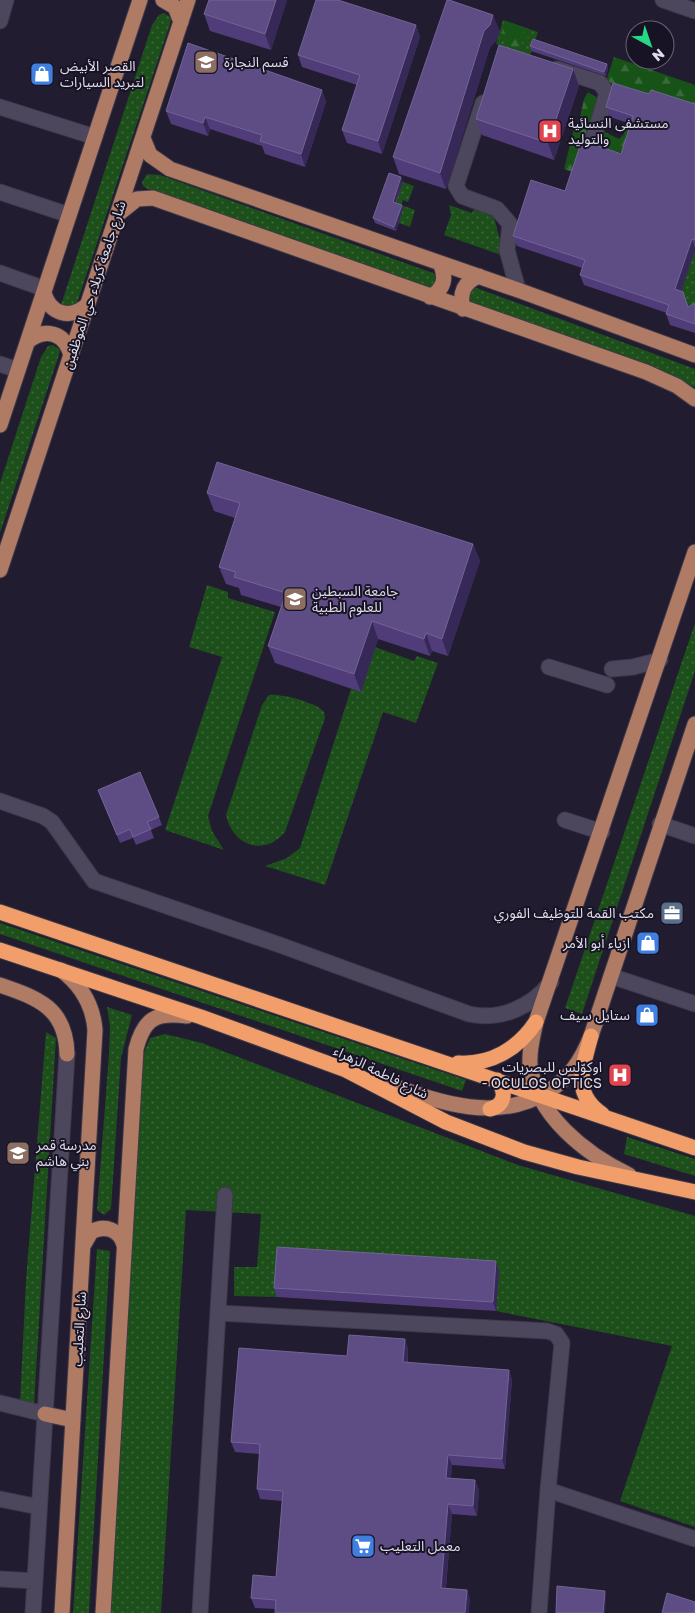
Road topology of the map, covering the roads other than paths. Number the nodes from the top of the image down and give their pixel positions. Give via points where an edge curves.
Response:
1 (162, 0) edge
2 (188, 0) edge
3 (665, 0) edge
4 (143, 2) edge
5 (695, 11) edge
6 (181, 22) junction
7 (545, 65) edge
8 (488, 86) edge
9 (0, 107) edge
10 (95, 137) junction
11 (143, 138) junction
12 (592, 143) edge
13 (0, 192) edge
14 (118, 214) junction
15 (69, 215) junction
16 (440, 263) junction
17 (0, 274) edge
18 (479, 276) junction
19 (518, 290) junction
20 (44, 291) junction
21 (430, 297) junction
22 (87, 305) junction
23 (463, 309) junction
24 (28, 341) junction
25 (71, 355) junction
26 (695, 356) edge
27 (0, 364) edge
28 (18, 370) junction
29 (695, 399) edge
30 (0, 425) edge
31 (695, 552) edge
32 (0, 570) edge
33 (660, 660) junction
34 (549, 667) dead end
35 (612, 670) dead end
36 (607, 685) dead end
37 (695, 724) edge
38 (0, 801) edge
39 (565, 820) dead end
40 (660, 824) junction
41 (602, 832) junction
42 (695, 836) edge
43 (0, 912) edge
44 (0, 950) edge
45 (61, 970) junction
46 (611, 976) junction
47 (551, 982) junction
48 (0, 985) edge
49 (695, 1004) edge
50 (201, 1017) junction
51 (536, 1022) junction
52 (591, 1036) junction
53 (67, 1054) joint
54 (530, 1055) junction
55 (434, 1058) junction
56 (346, 1070) junction
57 (567, 1076) junction
58 (497, 1080) junction
59 (540, 1096) junction
60 (490, 1109) junction
61 (617, 1122) junction
62 (695, 1148) edge
63 (649, 1182) junction
64 (695, 1192) edge
65 (224, 1194) dead end
66 (86, 1202) junction
67 (126, 1205) junction
68 (124, 1245) junction
69 (83, 1246) junction
70 (218, 1313) junction
71 (0, 1403) edge
72 (45, 1414) junction
73 (73, 1420) junction
74 (548, 1490) junction
75 (0, 1499) edge
76 (39, 1507) junction
77 (695, 1539) edge
78 (0, 1579) edge
79 (35, 1582) junction
80 (33, 1613) edge
81 (62, 1613) edge
82 (103, 1613) edge
83 (200, 1613) edge
84 (539, 1613) edge

1 - 6 main road via 175,7
2 - 6 main road, شارع جامعة كربلاء حي الموظفين
3 - 5 street
4 - 10 main road
6 - 11 main road, شارع جامعة كربلاء حي الموظفين
7 - 12 street via 600,83 607,93
8 - 19 street via 456,186 462,196 497,209 510,224 507,250
9 - 10 street
10 - 15 main road
11 - 14 main road, شارع جامعة كربلاء حي الموظفين
11 - 16 main road via 150,155 170,168
13 - 15 street
14 - 21 main road via 137,199 153,198
14 - 22 main road, شارع جامعة كربلاء حي الموظفين
15 - 20 main road
16 - 18 main road
16 - 21 main road via 444,279 442,286
17 - 20 street
18 - 19 main road
18 - 23 main road via 465,285 461,292
19 - 26 main road
20 - 22 main road via 51,307 66,314 81,311
20 - 24 main road
21 - 23 main road
22 - 25 main road, شارع جامعة كربلاء حي الموظفين
23 - 29 main road via 646,372 677,386
24 - 25 main road via 42,333 58,335 69,347
24 - 28 main road
25 - 32 main road, شارع جامعة كربلاء حي الموظفين
27 - 28 street
28 - 30 main road
31 - 33 main road
33 - 35 street
33 - 41 main road
34 - 36 street
37 - 40 main road
38 - 47 street via 52,822 94,881 469,1014 497,1017 536,996
39 - 41 street
40 - 42 street
40 - 46 main road
41 - 47 main road
43 - 55 highway, شارع فاطمة الزهراء
44 - 45 highway, شارع فاطمة الزهراء
45 - 50 highway, شارع فاطمة الزهراء
45 - 66 main road, شارع التعليب via 77,984 94,1023
46 - 49 street
46 - 52 main road
47 - 51 main road
48 - 53 main road via 33,996 50,1008 65,1034
50 - 56 highway, شارع فاطمة الزهراء
50 - 67 main road via 156,1016 141,1034 134,1058
51 - 54 main road
51 - 55 highway via 516,1045 497,1056 465,1063
52 - 57 main road via 581,1059
52 - 61 highway via 582,1072 582,1092 596,1110
53 - 72 street
54 - 57 main road via 535,1071 544,1079 556,1081
54 - 59 main road
55 - 58 highway, شارع فاطمة الزهراء
56 - 60 main road via 434,1099
56 - 63 highway, شارع فاطمة الزهراء via 440,1118 501,1144 578,1168
57 - 59 main road
58 - 59 highway, شارع فاطمة الزهراء
58 - 60 highway via 504,1090 503,1099
59 - 60 main road via 513,1106
59 - 61 highway, شارع فاطمة الزهراء
59 - 63 main road via 564,1128 594,1155 629,1176
61 - 62 highway, شارع فاطمة الزهراء
63 - 64 highway, شارع فاطمة الزهراء
65 - 70 street
66 - 67 main road via 90,1213 102,1221 117,1218
66 - 69 main road, شارع التعليب
67 - 68 main road
68 - 69 main road via 116,1232 106,1228 91,1232
68 - 82 main road
69 - 73 main road, شارع التعليب
70 - 74 street via 556,1334 562,1343
70 - 83 street
71 - 72 street
72 - 73 main road
72 - 76 street
73 - 81 main road, شارع التعليب
74 - 77 street
74 - 84 street
75 - 76 street
76 - 79 street
78 - 79 street
79 - 80 street

